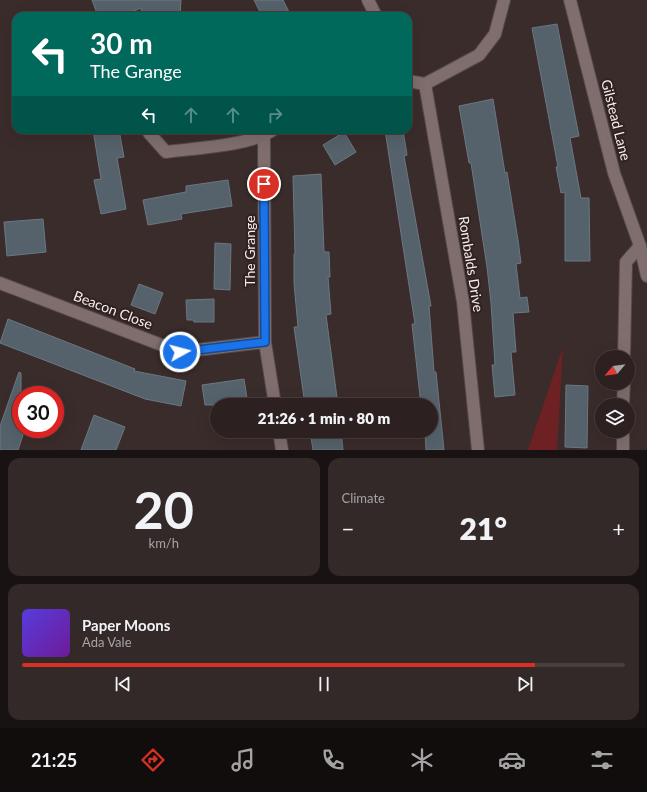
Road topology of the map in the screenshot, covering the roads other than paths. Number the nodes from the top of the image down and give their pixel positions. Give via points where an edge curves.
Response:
1 (368, 0) edge
2 (504, 0) edge
3 (570, 0) edge
4 (374, 12) edge
5 (412, 82) edge
6 (425, 84) junction
7 (150, 134) edge
8 (265, 134) edge
9 (269, 134) edge
10 (640, 246) junction
11 (647, 276) edge
12 (0, 283) edge
13 (265, 342) junction
14 (624, 350) edge
15 (274, 398) edge
16 (280, 438) edge
17 (623, 438) edge
18 (282, 450) edge
19 (478, 450) edge
20 (623, 450) edge

1 - 4 street
2 - 6 street via 495,34 479,55
3 - 10 street, Gilstead Lane via 614,173
5 - 6 street
6 - 19 street, Rombalds Drive via 463,302
7 - 8 street via 166,152 220,145
9 - 13 street, The Grange
10 - 11 street, Gilstead Lane
10 - 14 street via 626,262
12 - 13 street, Beacon Close via 180,352
13 - 15 street, The Grange
16 - 18 street
17 - 20 street

